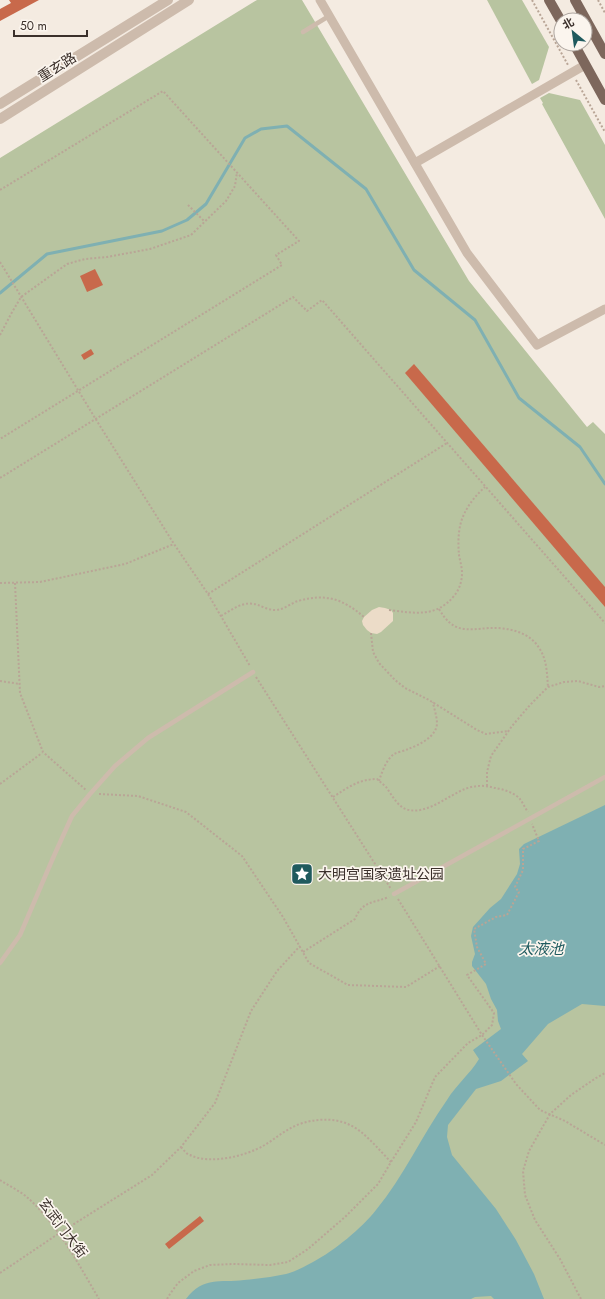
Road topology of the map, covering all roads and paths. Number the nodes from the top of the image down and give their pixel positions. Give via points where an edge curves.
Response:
1 (168, 0) edge
2 (189, 0) edge
3 (320, 0) edge
4 (549, 0) edge
5 (575, 0) edge
6 (598, 0) edge
7 (556, 12) edge
8 (605, 13) edge
9 (329, 15) junction
10 (303, 32) dead end
11 (578, 52) edge
12 (605, 54) edge
13 (585, 65) junction
14 (605, 100) edge
15 (0, 104) edge
16 (0, 119) edge
17 (415, 163) junction
18 (237, 172) junction
19 (0, 190) edge
20 (188, 205) dead end
21 (205, 222) junction
22 (0, 262) edge
23 (22, 297) junction
24 (605, 309) edge
25 (0, 335) edge
26 (79, 390) junction
27 (95, 418) junction
28 (0, 439) edge
29 (448, 443) junction
30 (0, 478) edge
31 (485, 486) junction
32 (174, 544) junction
33 (0, 583) edge
34 (15, 583) junction
35 (208, 594) junction
36 (439, 609) junction
37 (389, 610) dead end
38 (221, 616) junction
39 (364, 617) dead end
40 (605, 623) edge
41 (371, 633) dead end
42 (253, 672) junction
43 (0, 681) edge
44 (20, 684) junction
45 (605, 686) edge
46 (548, 687) junction
47 (432, 702) junction
48 (508, 731) junction
49 (43, 752) junction
50 (605, 777) edge
51 (379, 781) junction
52 (0, 784) edge
53 (487, 786) junction
54 (90, 794) junction
55 (333, 797) junction
56 (531, 818) junction
57 (394, 894) junction
58 (300, 946) junction
59 (303, 952) junction
60 (0, 963) edge
61 (440, 966) junction
62 (482, 1035) junction
63 (605, 1073) edge
64 (550, 1114) junction
65 (605, 1145) edge
66 (181, 1147) junction
67 (391, 1162) junction
68 (0, 1180) edge
69 (58, 1234) junction
70 (0, 1273) edge
71 (99, 1299) edge
72 (167, 1299) edge
73 (581, 1299) edge

1 - 15 street, 重玄路
2 - 16 street, 重玄路
3 - 9 street
4 - 7 main road
5 - 12 main road
6 - 8 path
9 - 10 lane
9 - 17 street
11 - 13 main road
13 - 14 main road
13 - 17 street
17 - 24 street via 467,253 537,345
18 - 19 path via 163,91
18 - 21 path via 235,186 226,201
18 - 26 path via 299,241 276,255 282,265
20 - 21 path
21 - 23 path via 191,235 150,249 67,264
22 - 23 path
23 - 25 path
23 - 26 path
26 - 27 path
26 - 28 path
27 - 29 path via 293,297 307,311 322,300
27 - 30 path
27 - 32 path
29 - 31 path
29 - 35 path
31 - 36 path via 469,505 462,519 458,541 461,584 452,599
31 - 40 path
32 - 34 path via 125,564 40,582
32 - 35 path
33 - 34 path
34 - 44 path
35 - 38 path
36 - 37 path via 420,613
36 - 46 path via 445,619 458,628 505,629 518,632 532,640 544,660
38 - 39 path via 247,603 276,610 298,601 332,598 352,607
38 - 42 path
41 - 47 path via 373,652 386,671 406,688
42 - 54 lane via 148,738 115,766
42 - 55 path
43 - 44 path
44 - 49 path via 20,693
45 - 46 path via 599,687 578,681
46 - 48 path
47 - 48 path via 486,734
47 - 51 path via 437,718 435,730 418,745 395,754 388,760
48 - 53 path via 491,756
49 - 52 path
49 - 54 path
50 - 56 lane
51 - 53 path via 395,801 409,810 418,810 445,801 466,788
51 - 55 path via 368,779 357,782
53 - 56 path via 520,798
54 - 58 path via 138,796 186,812 242,856
54 - 60 lane via 72,816 20,934
55 - 57 path
56 - 57 lane
56 - 62 path via 539,841 523,849 523,870 514,887 519,892 507,915 496,917 474,929 477,947 486,964 467,975 494,1013 492,1025
57 - 59 path via 362,907 354,919
57 - 61 path
58 - 59 path
58 - 66 path via 277,971 251,1010 215,1104
59 - 61 path via 309,962 348,985 406,987
61 - 62 path
62 - 64 path via 516,1084 540,1110
62 - 67 path via 468,1043 435,1077 416,1122
63 - 64 path via 571,1095
64 - 65 path via 565,1120
64 - 73 path via 529,1151 523,1171 525,1195 534,1220
66 - 67 path via 189,1155 202,1159 233,1157 263,1146 301,1123 334,1120 361,1131
66 - 69 path via 152,1175
67 - 72 path via 378,1184 345,1217 308,1249 288,1262 270,1265 210,1265 194,1271 178,1283
68 - 69 path, 玄武门大街 via 28,1198
69 - 70 path
69 - 71 path, 玄武门大街

